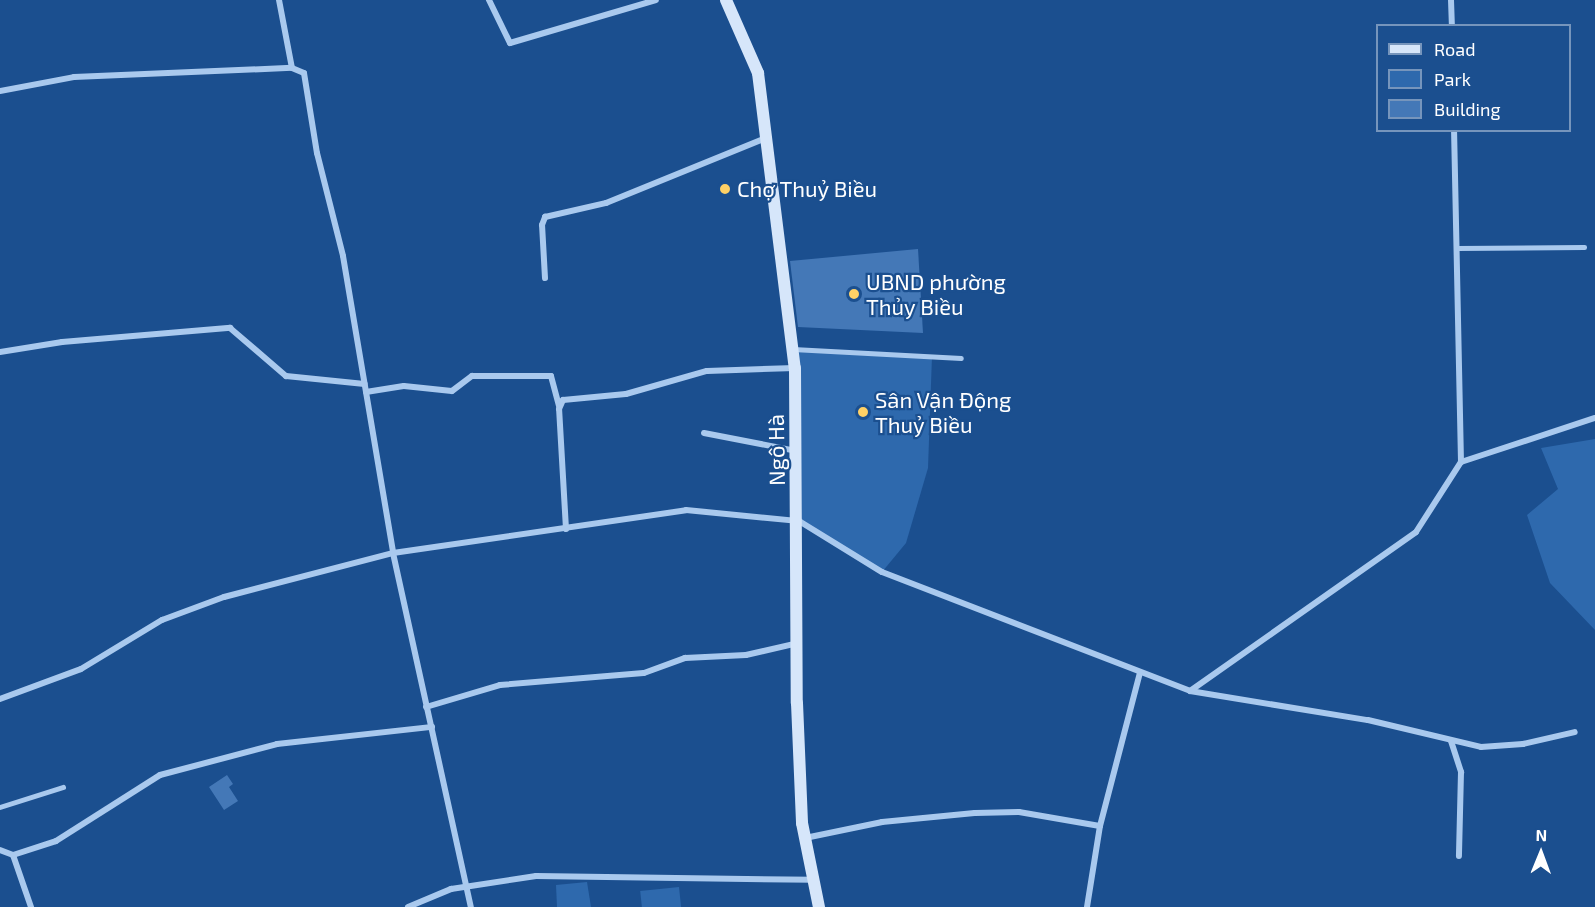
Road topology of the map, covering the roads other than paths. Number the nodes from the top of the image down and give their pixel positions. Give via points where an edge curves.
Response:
1 (279, 0) edge
2 (489, 0) edge
3 (656, 0) edge
4 (726, 0) edge
5 (1451, 0) edge
6 (1452, 24) edge
7 (292, 68) junction
8 (0, 91) edge
9 (1454, 132) edge
10 (769, 136) junction
11 (1584, 247) dead end
12 (1457, 248) junction
13 (545, 278) dead end
14 (793, 349) junction
15 (0, 352) edge
16 (961, 358) dead end
17 (795, 368) junction
18 (365, 384) junction
19 (366, 393) junction
20 (559, 409) junction
21 (1595, 418) edge
22 (704, 433) dead end
23 (798, 451) junction
24 (1461, 462) junction
25 (799, 521) junction
26 (566, 529) junction
27 (393, 553) junction
28 (798, 643) junction
29 (1140, 672) junction
30 (1190, 691) junction
31 (0, 699) edge
32 (426, 707) junction
33 (432, 727) junction
34 (1575, 732) dead end
35 (1451, 741) junction
36 (63, 787) dead end
37 (0, 807) edge
38 (1100, 826) junction
39 (805, 838) junction
40 (0, 850) edge
41 (13, 855) junction
42 (1459, 856) dead end
43 (813, 880) junction
44 (467, 886) junction
45 (31, 907) edge
46 (408, 907) edge
47 (471, 907) edge
48 (819, 907) edge
49 (1087, 907) edge

1 - 7 street
2 - 3 street via 510,42
4 - 10 street, Ngô Hà via 758,73
5 - 6 street
7 - 8 street via 74,77
7 - 18 street via 304,73
9 - 12 street
10 - 13 street via 606,203 545,217
10 - 14 street, Ngô Hà
11 - 12 lane
12 - 24 street
14 - 16 lane
14 - 17 street, Ngô Hà
15 - 18 street via 62,342 231,328 286,376
17 - 20 street via 706,371 626,394 569,398
17 - 23 street, Ngô Hà
18 - 19 street
19 - 20 street via 404,386 452,391 472,376 551,376
19 - 27 street
20 - 26 street
21 - 24 street
22 - 23 street
23 - 25 street, Ngô Hà
24 - 30 street via 1416,532
25 - 26 street via 686,510
25 - 28 street, Ngô Hà
25 - 29 street via 882,572
26 - 27 street
27 - 31 street via 224,597 162,620 81,669
27 - 32 street
28 - 32 street via 746,655 685,658 644,673 500,686
28 - 39 street, Ngô Hà via 797,703
29 - 30 street
29 - 38 street
30 - 35 street via 1368,720
32 - 33 street
33 - 41 street via 277,744 160,776 56,841
33 - 44 street
34 - 35 street via 1503,746
35 - 42 street via 1461,771
36 - 37 lane
38 - 39 street via 1019,812 975,813 882,822
38 - 49 street
39 - 43 street, Ngô Hà
40 - 41 street
41 - 45 street
43 - 44 street via 564,875
43 - 48 street, Ngô Hà
44 - 46 street
44 - 47 street

